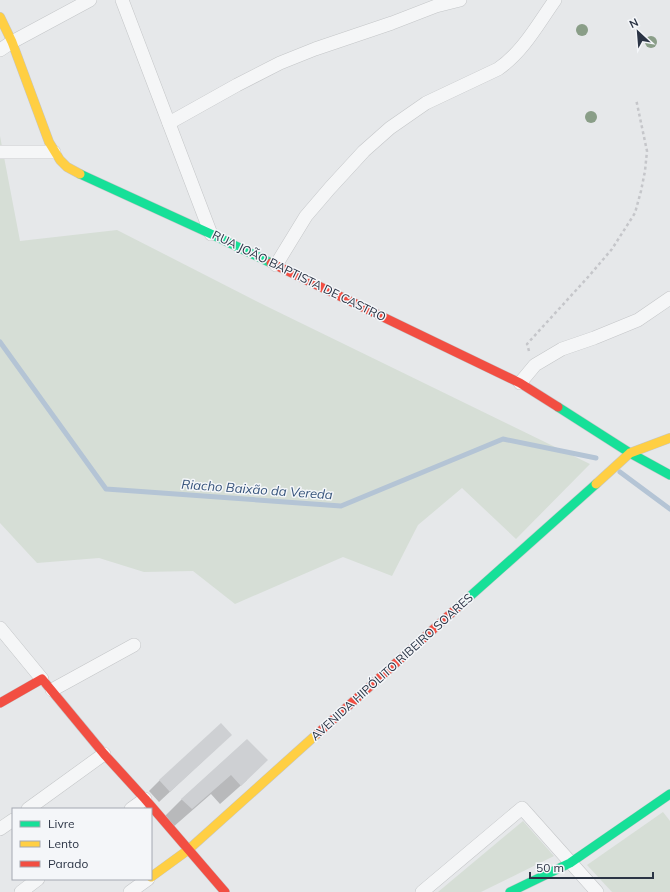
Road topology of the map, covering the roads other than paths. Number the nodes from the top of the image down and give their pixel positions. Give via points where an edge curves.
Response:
1 (90, 0) edge
2 (122, 0) edge
3 (460, 0) edge
4 (555, 0) edge
5 (434, 3) edge
6 (0, 17) edge
7 (12, 42) junction
8 (0, 50) edge
9 (169, 123) junction
10 (0, 152) edge
11 (54, 152) junction
12 (211, 234) junction
13 (276, 265) junction
14 (670, 298) edge
15 (520, 383) junction
16 (670, 438) edge
17 (630, 453) junction
18 (670, 475) edge
19 (0, 628) edge
20 (134, 645) dead end
21 (42, 679) junction
22 (52, 690) junction
23 (0, 703) edge
24 (104, 754) junction
25 (145, 799) junction
26 (668, 799) edge
27 (29, 808) edge
28 (132, 808) edge
29 (12, 821) edge
30 (0, 829) edge
31 (188, 850) junction
32 (570, 863) junction
33 (152, 876) edge
34 (37, 880) edge
35 (147, 880) edge
36 (21, 892) edge
37 (130, 892) edge
38 (225, 892) edge
39 (422, 892) edge
40 (510, 892) edge
41 (597, 892) edge

1 - 7 street
2 - 9 street
3 - 5 street
4 - 13 street via 522,47 506,64 426,103 390,128 364,151 306,216
5 - 9 street via 392,23 280,63
6 - 7 street, RUA JOÃO BAPTISTA DE CASTRO
7 - 8 street
7 - 11 street, RUA JOÃO BAPTISTA DE CASTRO
9 - 12 street
10 - 11 street
11 - 12 street, RUA JOÃO BAPTISTA DE CASTRO via 60,160 78,173
12 - 13 street, RUA JOÃO BAPTISTA DE CASTRO
13 - 15 street, RUA JOÃO BAPTISTA DE CASTRO
14 - 15 street via 638,320 562,349 535,365
15 - 17 street, RUA JOÃO BAPTISTA DE CASTRO
16 - 17 street
17 - 18 street, RUA JOÃO BAPTISTA DE CASTRO
17 - 31 street, AVENIDA HIPÓLITO RIBEIRO SOARES
19 - 21 street
20 - 22 street
21 - 22 street
21 - 23 street
22 - 24 street
24 - 25 street
24 - 27 street
25 - 28 street
25 - 31 street
26 - 32 street
29 - 30 street
31 - 33 street, AVENIDA HIPÓLITO RIBEIRO SOARES
31 - 38 street
32 - 39 street via 522,808
32 - 40 street
32 - 41 street
34 - 36 street
35 - 37 street

